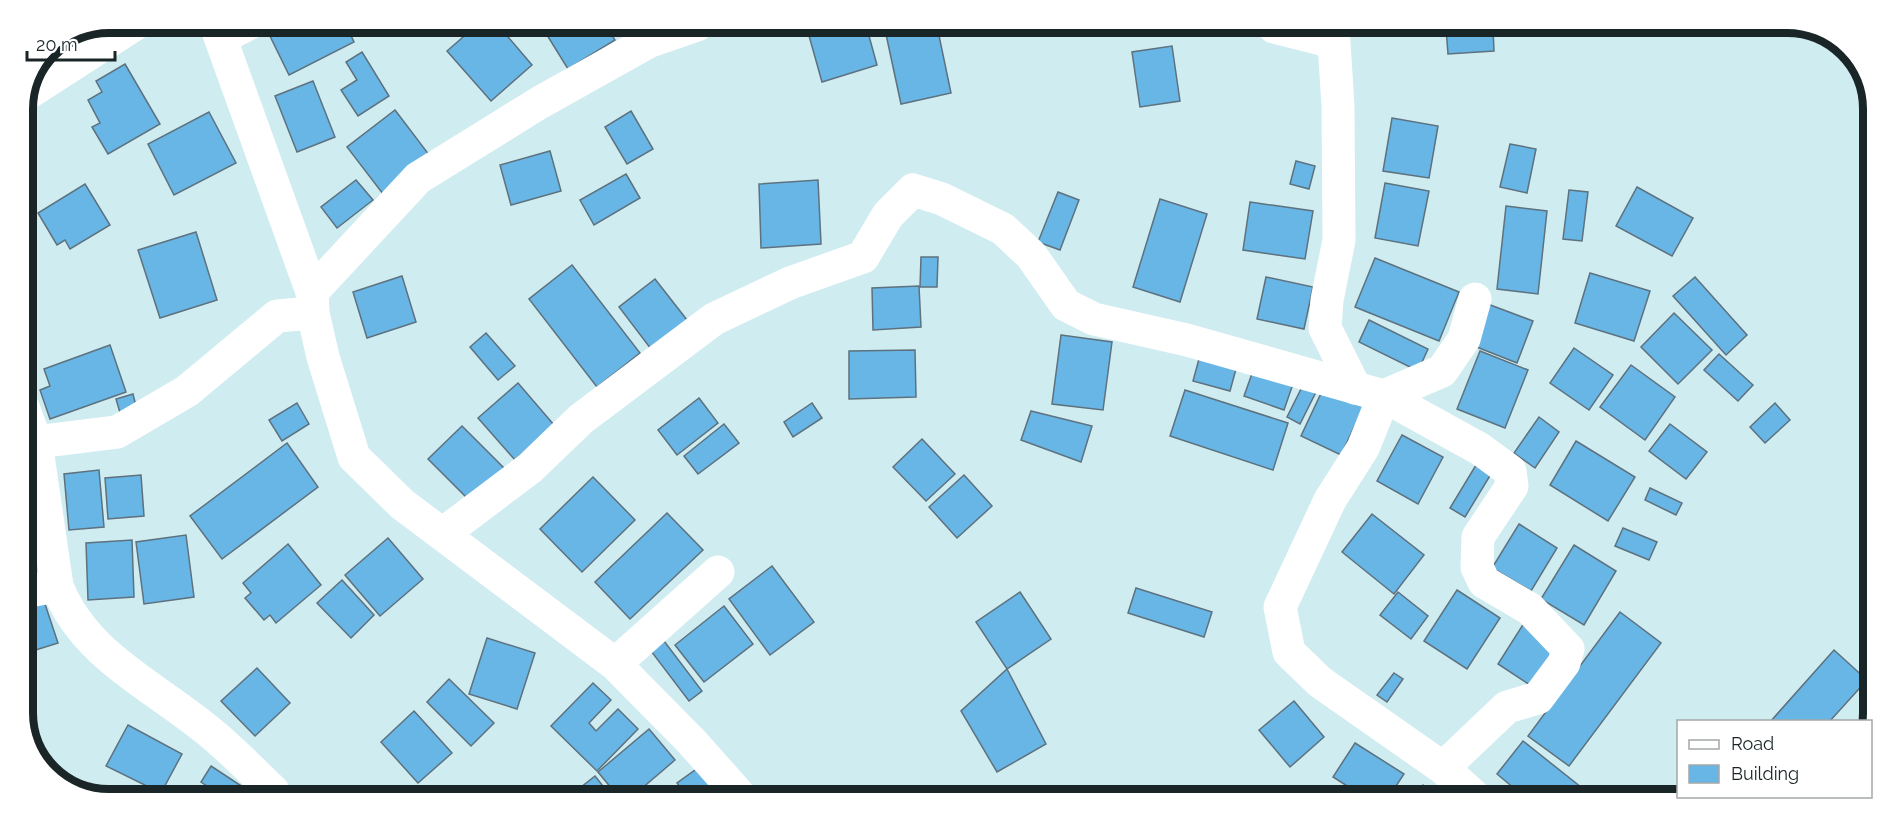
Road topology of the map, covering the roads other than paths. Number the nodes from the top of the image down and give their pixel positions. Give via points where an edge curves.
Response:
1 (121, 33) edge
2 (231, 33) edge
3 (642, 33) edge
4 (1333, 35) edge
5 (36, 88) edge
6 (1475, 299) dead end
7 (312, 303) junction
8 (1370, 392) junction
9 (33, 434) edge
10 (36, 442) junction
11 (444, 533) junction
12 (718, 572) dead end
13 (57, 586) junction
14 (33, 590) edge
15 (615, 663) junction
16 (1443, 768) junction
17 (271, 789) edge
18 (734, 789) edge
19 (1466, 789) edge

1 - 5 street
2 - 7 street
3 - 7 street via 418,178
4 - 8 street via 1340,240 1326,300 1325,328
6 - 8 street via 1464,339 1442,371
7 - 10 street via 277,316 187,391 117,432
7 - 11 street via 354,457 402,504
8 - 11 street via 1187,340 1094,319 1066,305 1031,255 1003,229 942,199 913,190 888,215 863,257 790,283 714,319 581,419 530,468
8 - 16 street via 1363,448 1330,500 1280,607 1289,652 1320,682
8 - 16 street via 1415,411 1510,471 1512,486 1478,537 1477,567 1484,582 1530,609 1568,649 1564,663 1538,698 1507,707
9 - 10 street
10 - 13 street
11 - 15 street
12 - 15 street
13 - 14 street
13 - 17 street via 65,608 98,650 207,729
15 - 18 street
16 - 19 street

